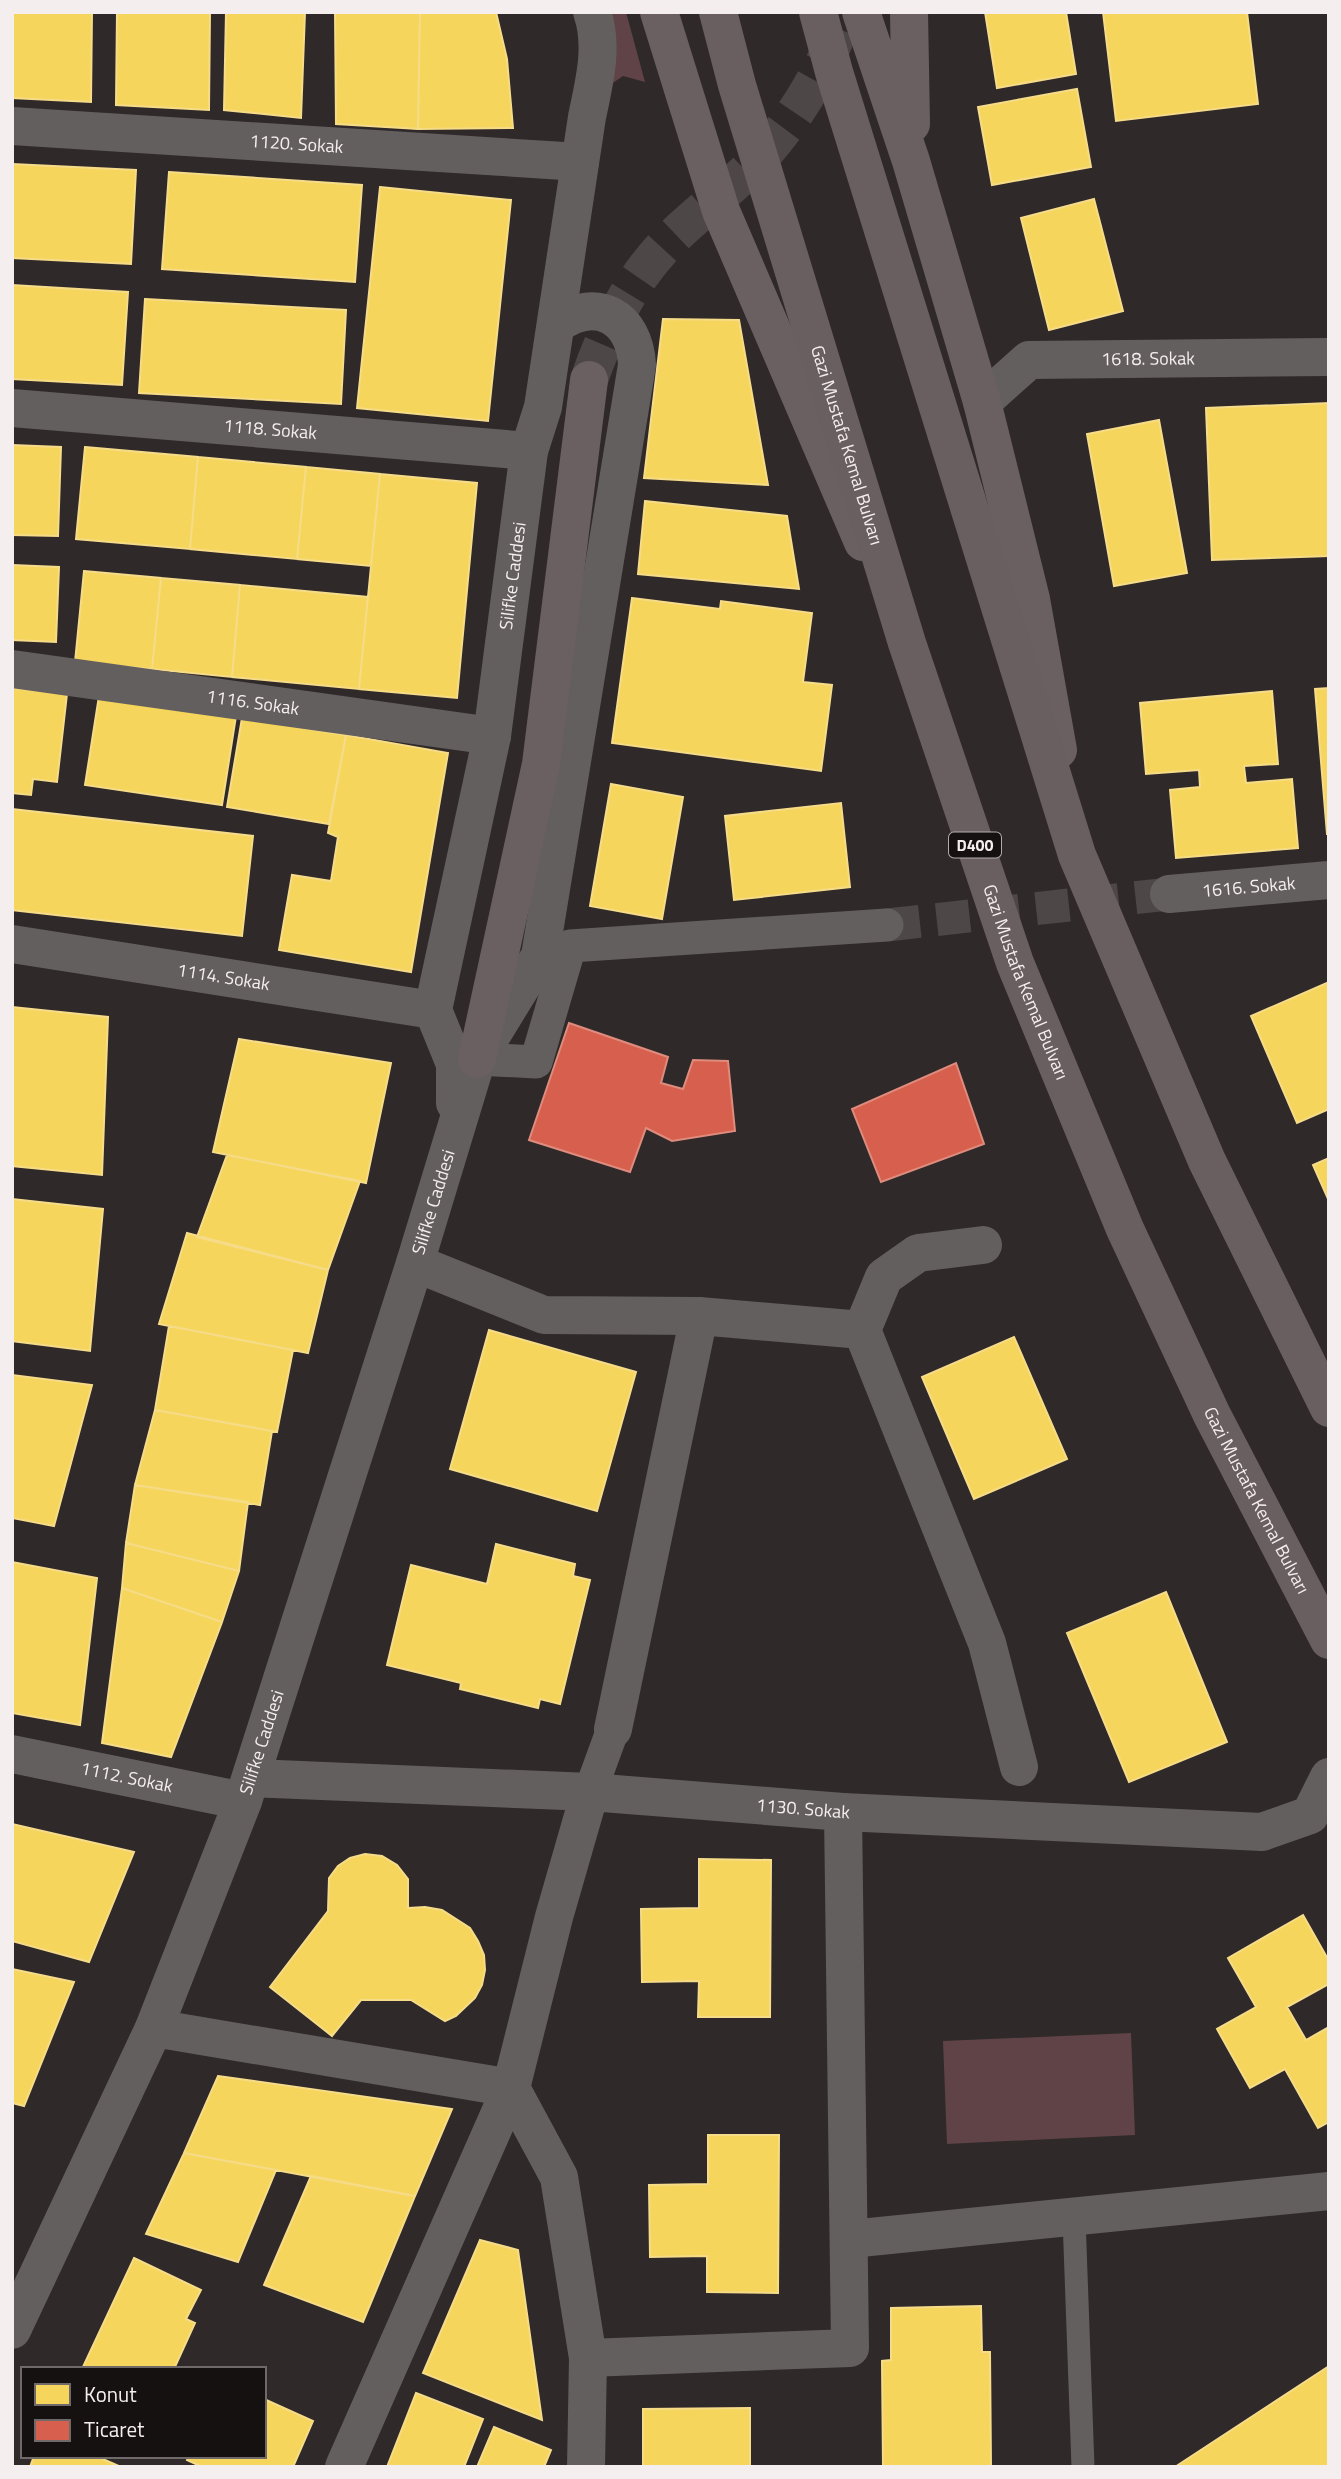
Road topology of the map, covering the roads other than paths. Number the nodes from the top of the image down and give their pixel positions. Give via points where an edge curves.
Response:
1 (592, 12) edge
2 (718, 12) edge
3 (818, 12) edge
4 (862, 12) edge
5 (909, 12) edge
6 (659, 14) edge
7 (12, 126) edge
8 (911, 161) junction
9 (580, 162) junction
10 (556, 325) junction
11 (1329, 357) edge
12 (589, 380) tunnel mouth
13 (982, 402) junction
14 (12, 408) edge
15 (528, 451) junction
16 (907, 643) junction
17 (12, 669) edge
18 (492, 736) junction
19 (1077, 855) junction
20 (1329, 880) edge
21 (1169, 894) tunnel mouth
22 (887, 925) tunnel mouth
23 (12, 944) edge
24 (433, 1010) junction
25 (477, 1059) junction
26 (455, 1135) junction
27 (983, 1245) dead end
28 (415, 1263) junction
29 (699, 1316) junction
30 (862, 1330) junction
31 (1329, 1408) edge
32 (1329, 1640) edge
33 (613, 1729) joint
34 (12, 1754) edge
35 (1019, 1767) dead end
36 (1329, 1777) edge
37 (247, 1790) junction
38 (590, 1792) junction
39 (844, 1812) junction
40 (154, 2028) junction
41 (511, 2088) junction
42 (1329, 2191) edge
43 (1074, 2218) junction
44 (849, 2239) junction
45 (12, 2330) edge
46 (589, 2358) junction
47 (344, 2467) edge
48 (586, 2467) edge
49 (1083, 2467) edge

1 - 9 street, Silifke Caddesi via 596,71
2 - 16 highway, Gazi Mustafa Kemal Bulvarı / D400
3 - 19 highway
4 - 8 main road
5 - 8 main road
6 - 16 main road via 721,211
7 - 9 street, 1120. Sokak
8 - 13 main road
9 - 10 street, Silifke Caddesi
10 - 15 street, Silifke Caddesi via 543,407
10 - 25 street, Silifke Caddesi via 581,311 609,314 631,334 637,365 540,956
11 - 13 street, 1618. Sokak via 1029,360
12 - 25 main road via 541,764
13 - 19 main road via 1031,599
14 - 15 street, 1118. Sokak
15 - 18 street, Silifke Caddesi
16 - 32 highway, Gazi Mustafa Kemal Bulvarı / D400 via 1015,963 1125,1229 1212,1415
17 - 18 street, 1116. Sokak
18 - 24 street, Silifke Caddesi
19 - 31 highway via 1207,1161
20 - 21 street, 1616. Sokak
22 - 25 street via 570,946 536,1062
23 - 24 street, 1114. Sokak
24 - 26 street, Silifke Caddesi via 455,1064
25 - 26 street, Silifke Caddesi
26 - 28 street, Silifke Caddesi
27 - 30 street via 918,1253 884,1277
28 - 29 street via 544,1315
28 - 37 street, Silifke Caddesi
29 - 30 street
29 - 33 street
30 - 35 street via 987,1643
33 - 38 street
34 - 37 street, 1112. Sokak
36 - 39 street, 1130. Sokak via 1310,1815 1262,1832
37 - 38 street, 1130. Sokak
37 - 40 street, Silifke Caddesi
38 - 39 street, 1130. Sokak
38 - 41 street
39 - 44 street
40 - 41 street
40 - 45 street, Silifke Caddesi
41 - 46 street via 559,2177
41 - 47 street
42 - 43 street
43 - 44 street
43 - 49 lane
44 - 46 street via 850,2348
46 - 48 street

